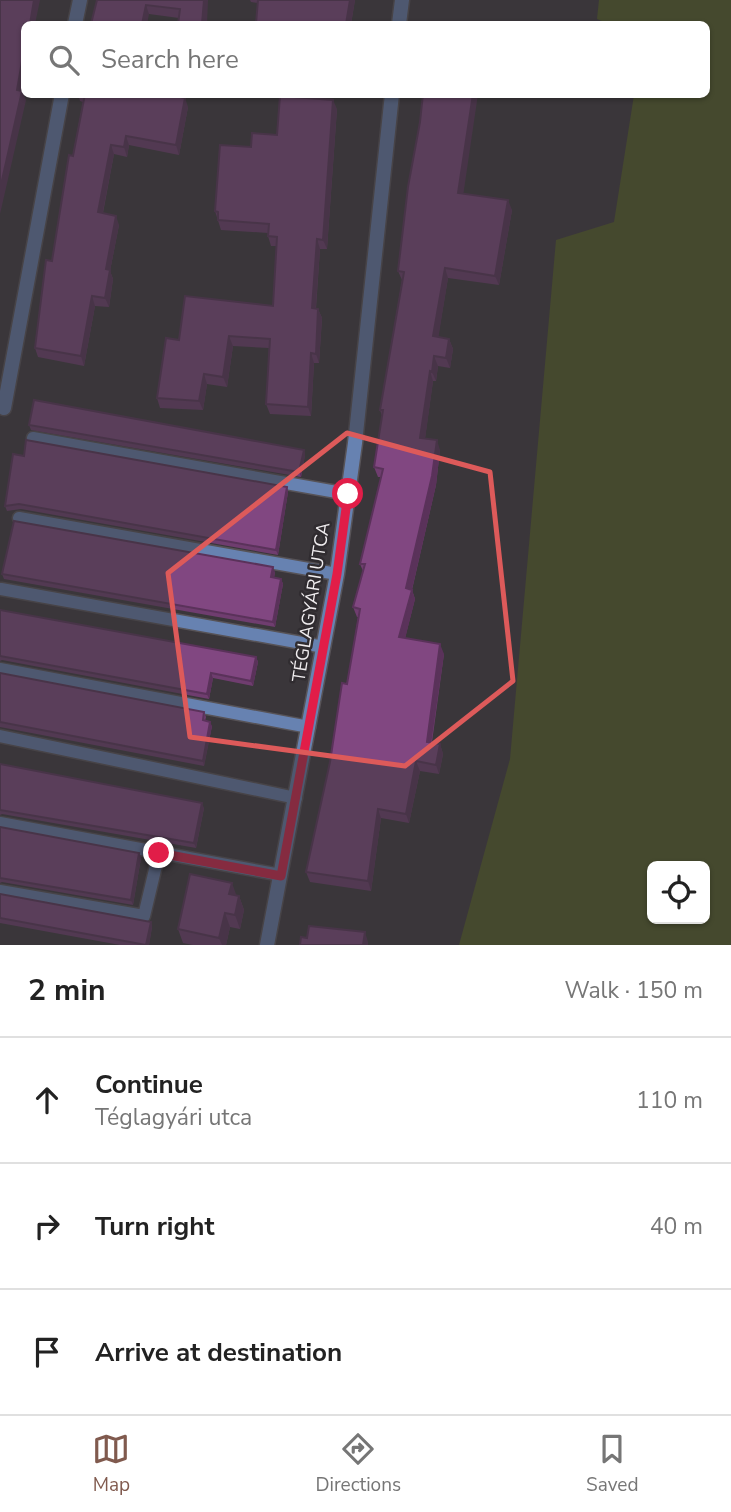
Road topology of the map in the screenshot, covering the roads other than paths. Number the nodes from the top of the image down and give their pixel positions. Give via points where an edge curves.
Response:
1 (80, 0) edge
2 (402, 0) edge
3 (76, 21) edge
4 (399, 21) edge
5 (61, 98) edge
6 (392, 98) edge
7 (4, 408) dead end
8 (33, 438) edge
9 (348, 494) junction
10 (19, 518) dead end
11 (337, 574) junction
12 (1, 589) edge
13 (324, 647) junction
14 (0, 669) edge
15 (310, 727) junction
16 (0, 736) edge
17 (296, 798) junction
18 (0, 823) edge
19 (159, 853) junction
20 (281, 876) junction
21 (0, 891) edge
22 (267, 945) edge

1 - 3 street
2 - 4 street
5 - 7 street
6 - 9 street, TÉGLAGYÁRI UTCA
8 - 9 lane
9 - 11 street, TÉGLAGYÁRI UTCA
10 - 11 lane
11 - 13 street, TÉGLAGYÁRI UTCA
12 - 13 lane
13 - 15 street, TÉGLAGYÁRI UTCA
14 - 15 lane
15 - 17 street, TÉGLAGYÁRI UTCA
16 - 17 lane
17 - 20 street, TÉGLAGYÁRI UTCA
18 - 19 lane
19 - 20 lane
19 - 21 lane via 144,916
20 - 22 street, TÉGLAGYÁRI UTCA

